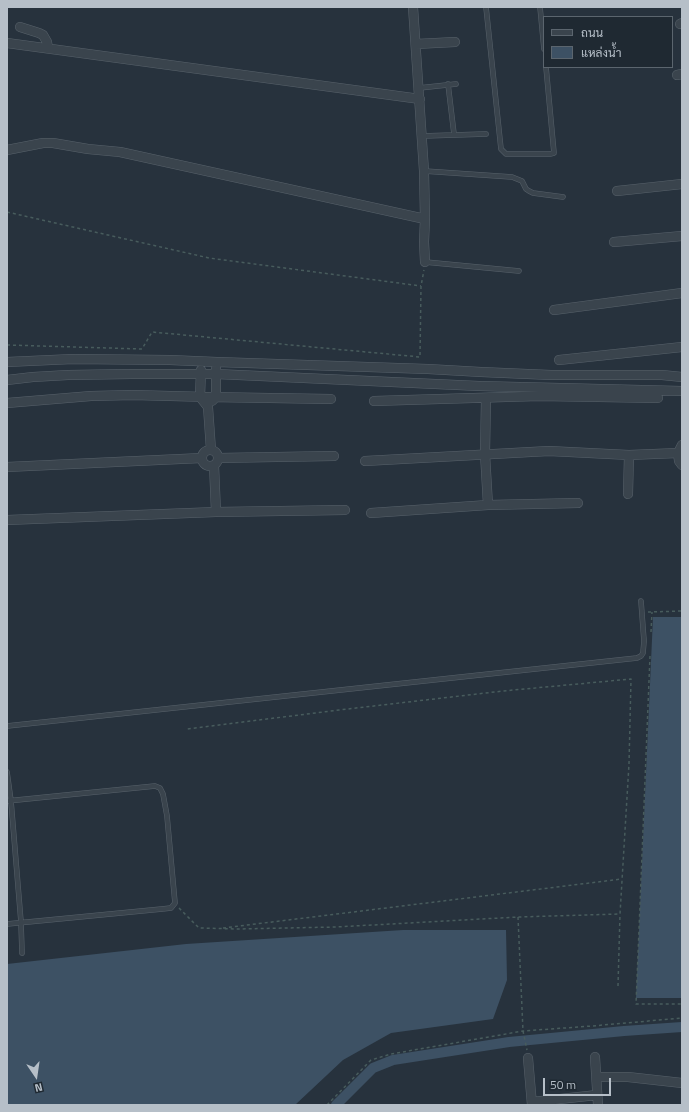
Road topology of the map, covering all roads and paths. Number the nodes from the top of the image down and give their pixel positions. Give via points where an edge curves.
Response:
1 (413, 7) edge
2 (486, 7) edge
3 (540, 7) edge
4 (20, 27) dead end
5 (543, 38) edge
6 (455, 42) dead end
7 (7, 43) edge
8 (416, 44) junction
9 (48, 48) junction
10 (546, 68) edge
11 (448, 84) junction
12 (456, 84) dead end
13 (419, 88) junction
14 (420, 99) junction
15 (454, 134) junction
16 (486, 134) dead end
17 (422, 136) junction
18 (7, 150) edge
19 (424, 171) junction
20 (682, 184) edge
21 (617, 191) dead end
22 (563, 197) dead end
23 (7, 212) edge
24 (425, 219) junction
25 (682, 236) edge
26 (614, 242) dead end
27 (425, 262) junction
28 (519, 271) dead end
29 (421, 286) junction
30 (682, 293) edge
31 (554, 310) dead end
32 (7, 345) edge
33 (682, 347) edge
34 (559, 360) dead end
35 (11, 362) edge
36 (201, 362) junction
37 (217, 362) junction
38 (481, 372) junction
39 (200, 374) junction
40 (216, 374) junction
41 (682, 377) edge
42 (10, 380) edge
43 (480, 386) junction
44 (682, 390) edge
45 (200, 397) junction
46 (216, 397) junction
47 (486, 398) junction
48 (658, 398) dead end
49 (330, 399) dead end
50 (374, 401) dead end
51 (7, 403) edge
52 (208, 407) junction
53 (680, 449) edge
54 (211, 450) junction
55 (485, 454) junction
56 (629, 455) junction
57 (334, 456) dead end
58 (202, 458) junction
59 (216, 461) junction
60 (365, 462) dead end
61 (682, 465) edge
62 (7, 467) edge
63 (628, 494) dead end
64 (578, 503) dead end
65 (488, 505) junction
66 (345, 510) dead end
67 (216, 512) junction
68 (371, 513) dead end
69 (7, 520) edge
70 (641, 601) dead end
71 (682, 612) edge
72 (651, 636) dead end
73 (650, 651) dead end
74 (7, 726) edge
75 (187, 729) dead end
76 (7, 772) edge
77 (9, 801) edge
78 (622, 879) junction
79 (175, 903) junction
80 (620, 914) junction
81 (518, 917) junction
82 (21, 922) junction
83 (7, 924) edge
84 (218, 928) junction
85 (22, 952) dead end
86 (618, 986) dead end
87 (682, 1004) edge
88 (682, 1018) edge
89 (523, 1031) junction
90 (595, 1056) dead end
91 (528, 1058) joint
92 (597, 1077) junction
93 (682, 1083) edge
94 (597, 1094) junction
95 (532, 1103) edge
96 (327, 1105) edge
97 (598, 1105) edge

1 - 8 street
2 - 10 lane via 502,149 506,154 554,153
3 - 5 lane
4 - 9 street via 43,35
6 - 8 street
7 - 9 street
8 - 13 street
9 - 14 street
11 - 12 lane
11 - 13 lane
11 - 15 lane
13 - 14 street
14 - 17 street
15 - 16 lane
15 - 17 lane
17 - 19 street
18 - 24 street via 53,143 120,152
19 - 22 lane via 512,177 522,181 528,191
19 - 24 street
20 - 21 street
23 - 29 path via 209,258
24 - 27 street
25 - 26 street
27 - 28 lane
27 - 29 path
29 - 32 path via 420,357 152,332 142,349
30 - 31 street
33 - 34 street
35 - 36 street via 73,359
35 - 42 street
36 - 37 street
36 - 39 street
37 - 38 street
37 - 40 street
38 - 41 street
38 - 43 street
39 - 40 street
39 - 42 street via 68,375
39 - 45 street
40 - 43 street
40 - 46 street
43 - 44 street
45 - 46 street
45 - 51 street via 126,395
45 - 52 street
46 - 49 street
46 - 52 street
47 - 48 street
47 - 50 street
47 - 55 street
52 - 54 street
53 - 56 street
53 - 61 street via 679,461
54 - 58 street via 204,452
54 - 59 street via 216,453
55 - 56 street via 550,451
55 - 60 street
55 - 65 street
56 - 63 street
57 - 59 street
58 - 59 street via 206,465 210,466
58 - 62 street
59 - 67 street
64 - 65 street
65 - 68 street
66 - 67 street
67 - 69 street
70 - 74 lane via 644,641 643,653 637,658
71 - 72 path via 652,612
73 - 87 path via 636,1004
75 - 78 path via 504,691 631,679
76 - 77 lane
77 - 79 lane via 155,786 160,788 167,816
77 - 82 lane
78 - 80 path
78 - 84 path
79 - 82 lane via 171,908
79 - 84 path via 199,928
80 - 81 path
80 - 86 path
81 - 84 path via 336,927
81 - 89 path
82 - 83 lane
82 - 85 lane
88 - 89 path
89 - 91 path
89 - 96 path via 391,1054 371,1060
90 - 92 street
91 - 95 street
92 - 93 street via 640,1078
92 - 94 street
94 - 95 street
94 - 97 street

